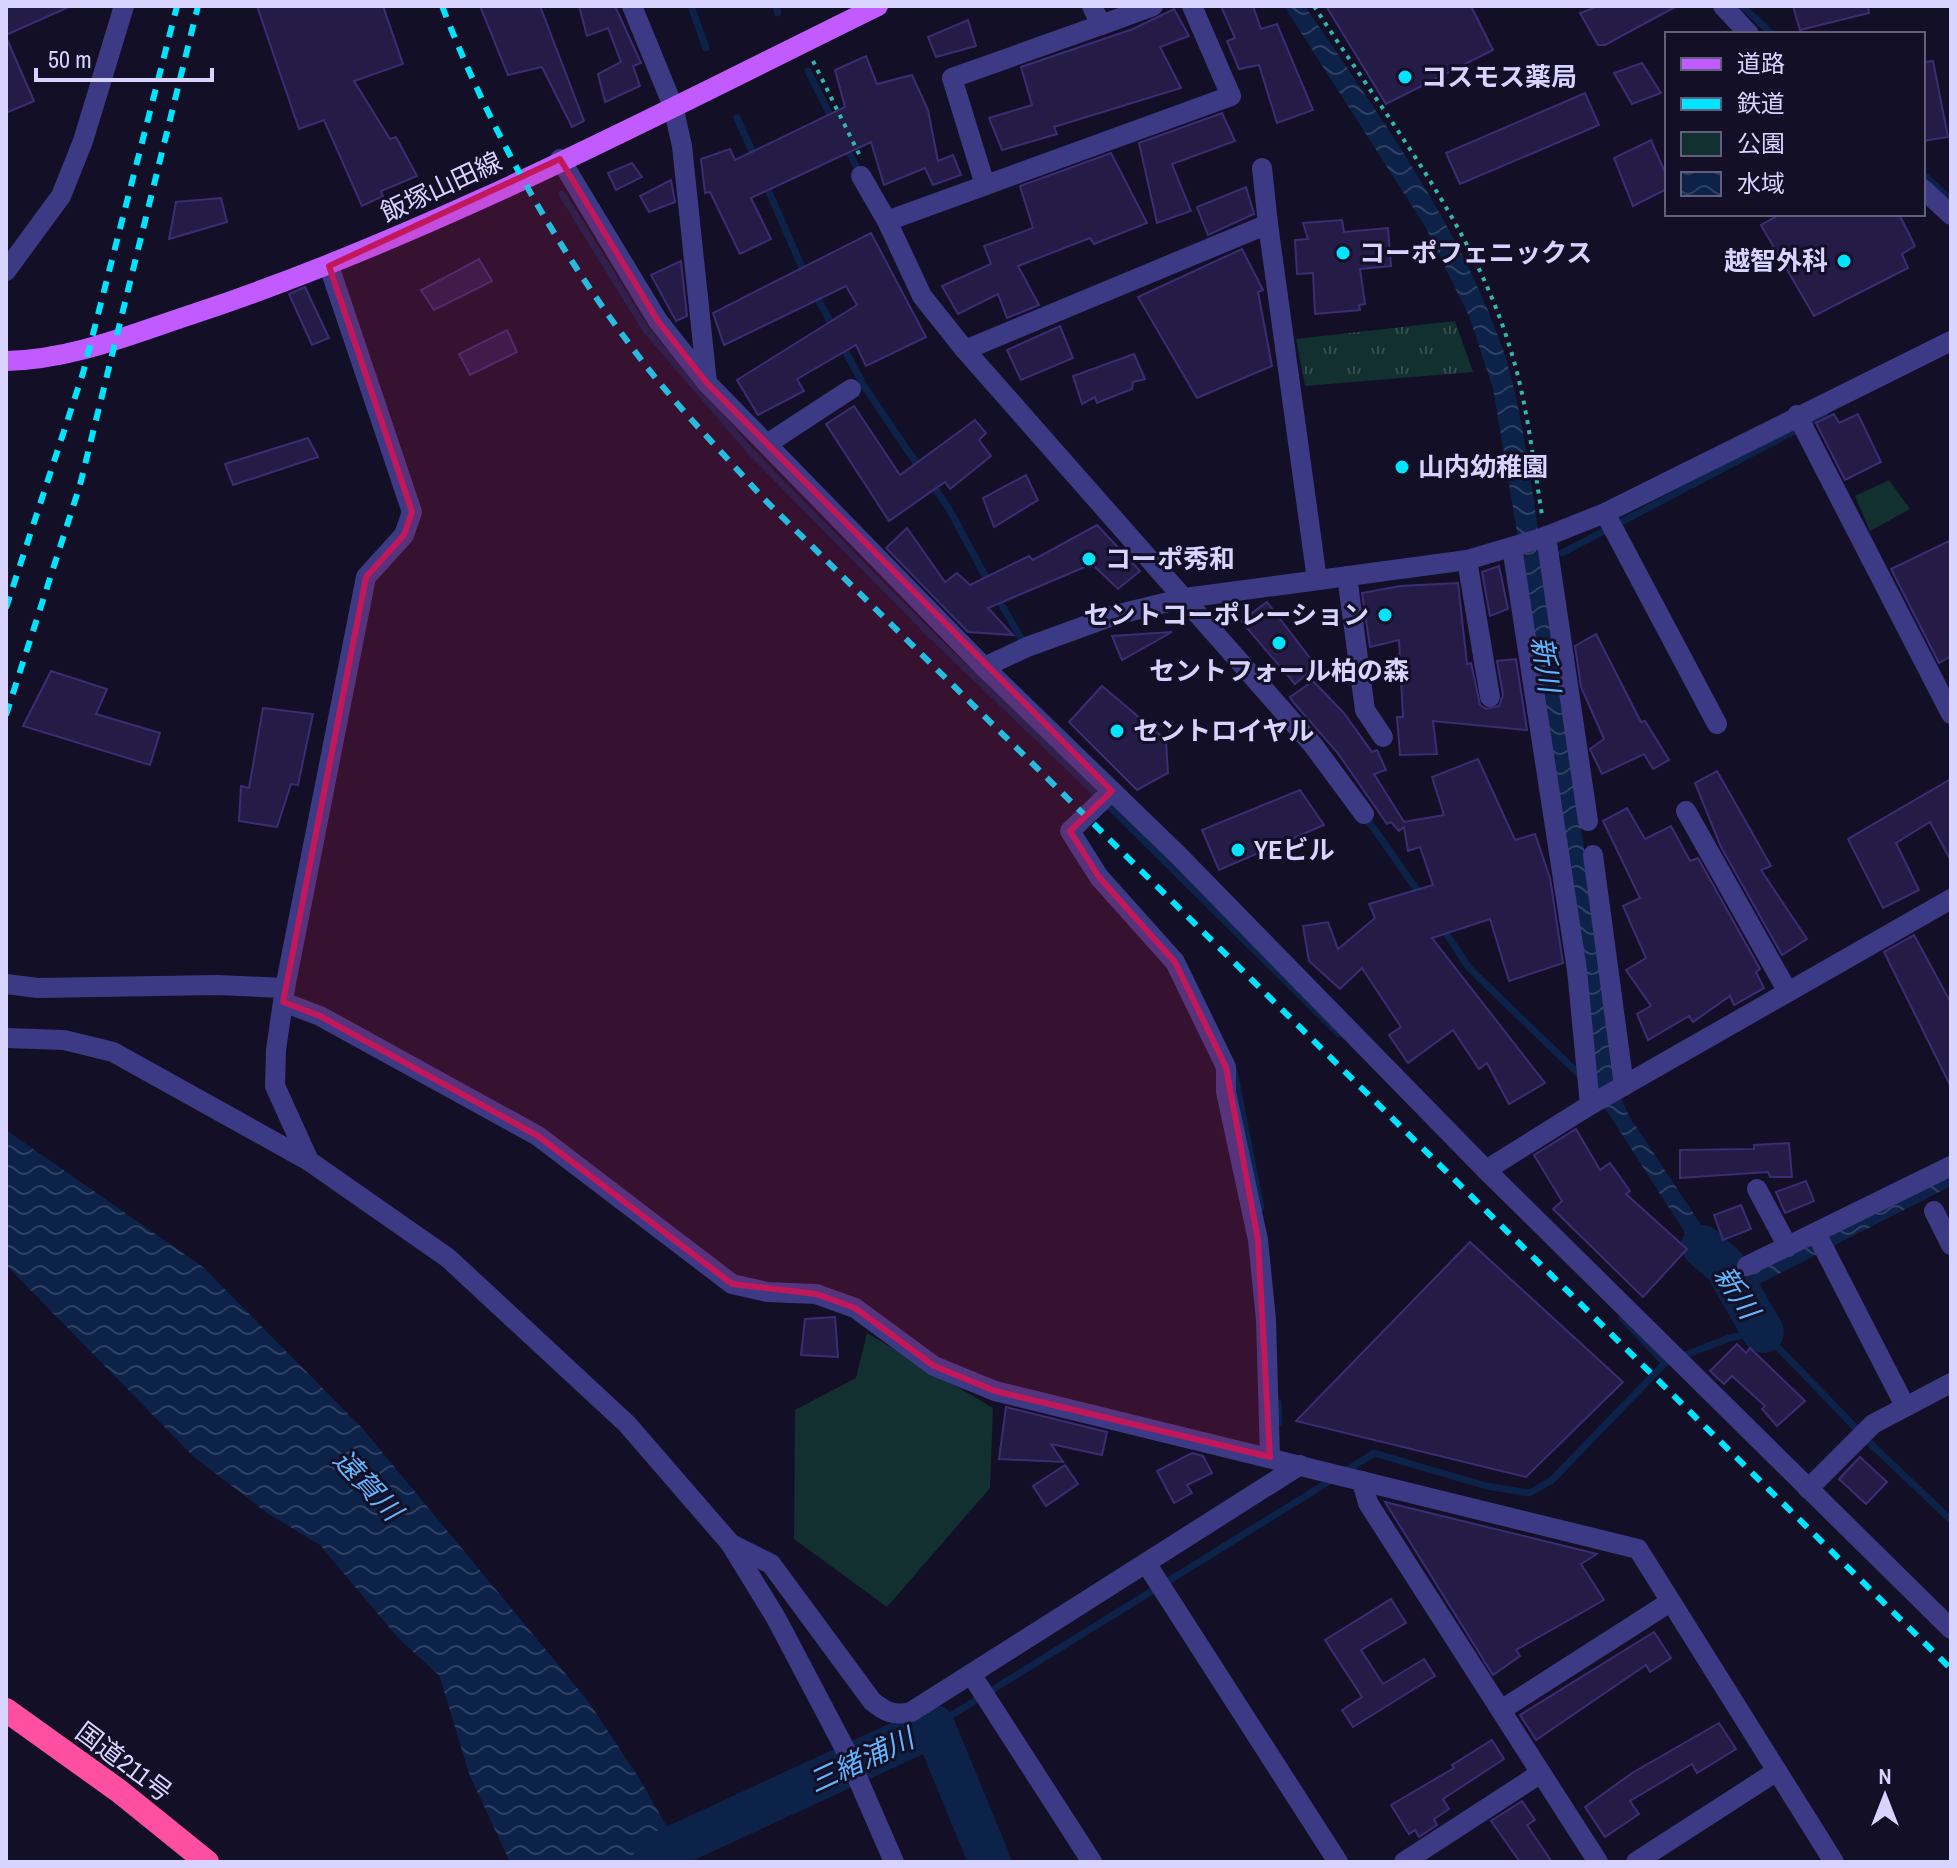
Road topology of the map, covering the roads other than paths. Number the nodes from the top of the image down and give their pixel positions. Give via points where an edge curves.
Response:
1 (124, 6) edge
2 (632, 6) edge
3 (878, 6) edge
4 (1153, 6) edge
5 (1192, 6) edge
6 (1723, 6) edge
7 (1096, 15) edge
8 (1747, 32) edge
9 (673, 106) junction
10 (560, 159) junction
11 (1262, 168) dead end
12 (861, 176) road end
13 (985, 185) junction
14 (1925, 191) edge
15 (1951, 215) edge
16 (887, 221) junction
17 (1268, 224) junction
18 (329, 266) junction
19 (6, 271) edge
20 (1951, 341) edge
21 (965, 350) junction
22 (6, 361) edge
23 (707, 383) junction
24 (851, 389) dead end
25 (1797, 415) junction
26 (767, 444) junction
27 (1605, 513) junction
28 (1544, 537) junction
29 (1514, 546) junction
30 (1467, 560) junction
31 (1347, 576) junction
32 (1317, 580) junction
33 (1185, 598) junction
34 (984, 667) junction
35 (1490, 697) dead end
36 (1951, 714) edge
37 (1717, 724) dead end
38 (1383, 737) dead end
39 (1105, 797) junction
40 (1686, 811) dead end
41 (1364, 814) dead end
42 (1588, 821) dead end
43 (1593, 855) dead end
44 (1950, 901) edge
45 (6, 984) edge
46 (1788, 992) junction
47 (284, 995) junction
48 (6, 1038) edge
49 (1622, 1087) junction
50 (1594, 1103) junction
51 (309, 1161) junction
52 (1951, 1166) edge
53 (1486, 1170) junction
54 (1757, 1189) dead end
55 (1934, 1211) dead end
56 (1820, 1241) junction
57 (1951, 1245) edge
58 (1788, 1247) junction
59 (1747, 1266) dead end
60 (1951, 1383) edge
61 (1905, 1406) junction
62 (1270, 1457) junction
63 (1300, 1465) junction
64 (1362, 1481) junction
65 (1808, 1489) junction
66 (730, 1543) junction
67 (1146, 1563) junction
68 (1670, 1602) junction
69 (1951, 1629) edge
70 (971, 1674) junction
71 (6, 1710) edge
72 (1501, 1710) junction
73 (1777, 1771) junction
74 (1541, 1773) junction
75 (207, 1862) edge
76 (894, 1862) edge
77 (1092, 1862) edge
78 (1338, 1862) edge
79 (1404, 1862) edge
80 (1598, 1862) edge
81 (1636, 1862) edge
82 (1834, 1862) edge

1 - 19 street via 61,196
2 - 9 street
3 - 9 main road, 飯塚山田線
4 - 7 street
5 - 13 street via 1231,96
6 - 8 street
7 - 13 street via 952,78
9 - 10 main road, 飯塚山田線
9 - 23 street via 685,168
10 - 18 main road, 飯塚山田線
10 - 23 street via 658,321
11 - 17 street
12 - 16 street
13 - 16 street
14 - 15 street
16 - 21 street via 922,296
17 - 21 street
17 - 32 street
18 - 22 main road, 飯塚山田線 via 88,348 40,361
18 - 47 street via 412,512 404,535 366,577
20 - 25 street
21 - 33 street
23 - 26 street
24 - 26 street
25 - 27 street
25 - 36 street
26 - 34 street
27 - 28 street
27 - 37 street
28 - 29 street
28 - 42 street
29 - 30 street
29 - 50 street
30 - 31 street
30 - 35 street
31 - 32 street
31 - 38 street via 1365,710
32 - 33 street
33 - 34 street via 1115,615
33 - 41 street via 1313,745
34 - 39 street
39 - 53 street
39 - 62 street via 1070,831 1099,877 1175,962 1226,1067 1226,1092 1258,1240
40 - 46 street
43 - 49 street
44 - 46 street
45 - 47 street via 203,985
46 - 49 street
47 - 51 street via 275,1086
47 - 62 street via 538,1136 732,1284 816,1294 855,1308 934,1366 995,1391
48 - 51 street via 64,1040 113,1052
49 - 50 street
50 - 53 street
51 - 66 street via 448,1258 627,1424
52 - 56 street
53 - 65 street
54 - 58 street
55 - 57 street
56 - 58 street
56 - 61 street
58 - 59 street
60 - 61 street
61 - 65 street via 1873,1424
62 - 63 street
63 - 64 street
63 - 67 street
64 - 68 street via 1638,1549
64 - 72 street via 1368,1503
65 - 69 street
66 - 70 street via 771,1564 885,1712 911,1712
66 - 76 street via 808,1674
67 - 70 street
67 - 78 street
68 - 72 street
68 - 73 street
70 - 77 street
71 - 75 highway, 国道211号
72 - 74 street
73 - 81 street
73 - 82 street
74 - 79 street
74 - 80 street

